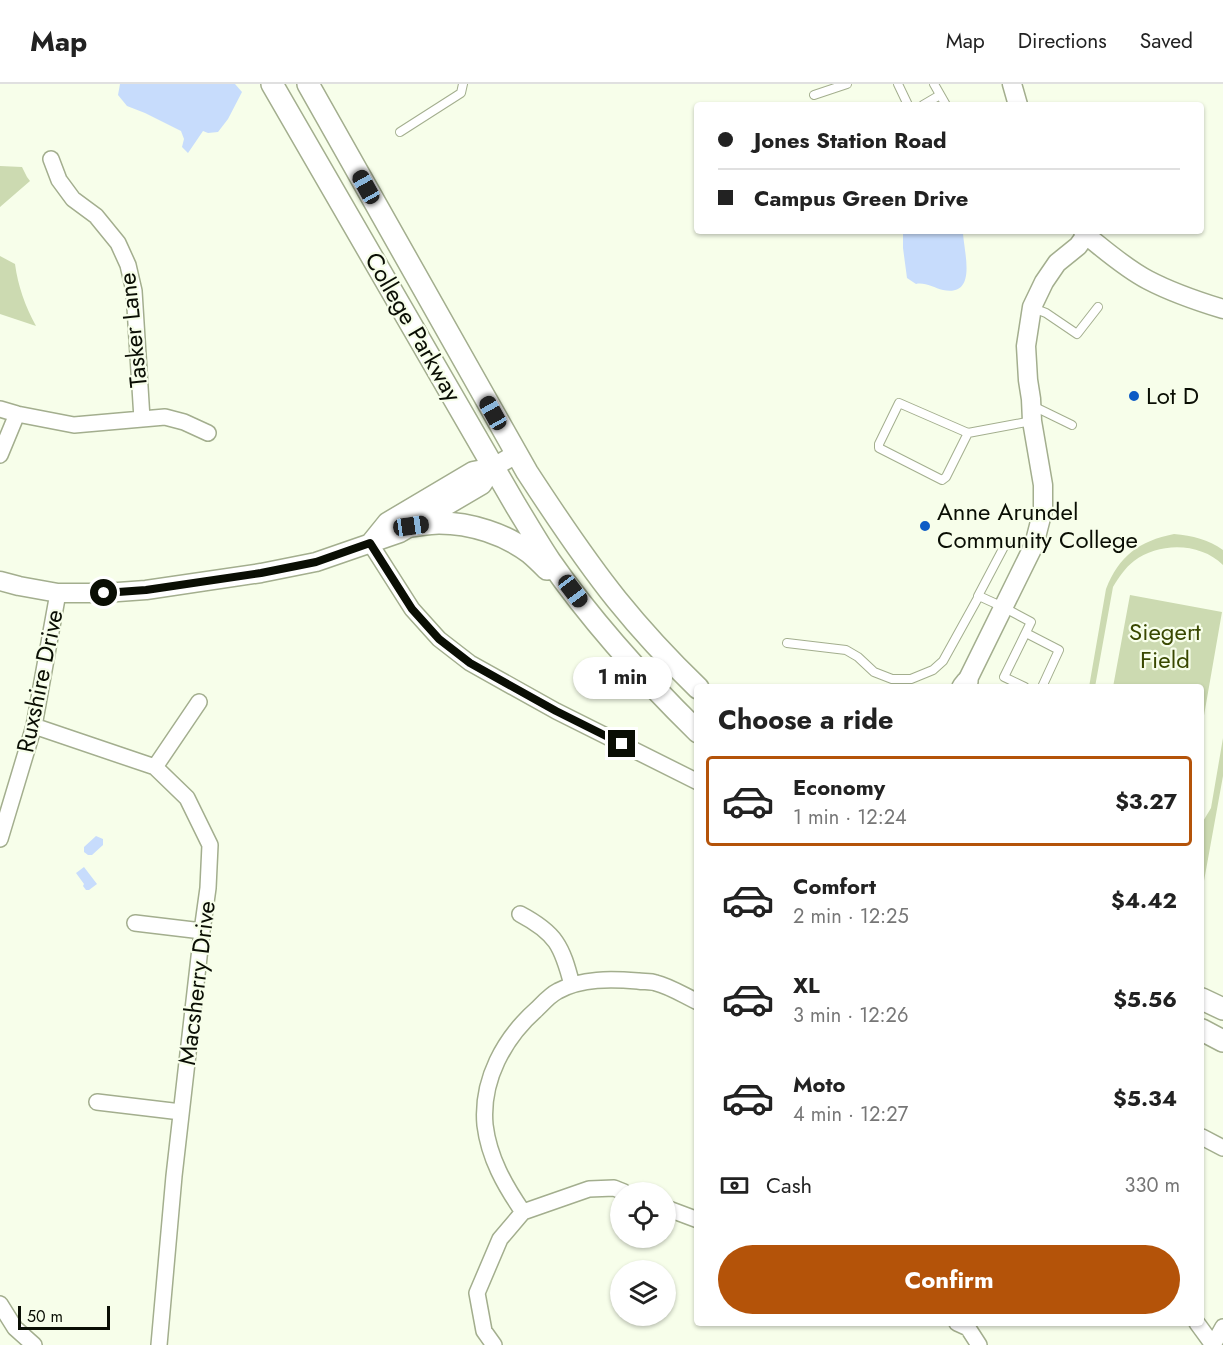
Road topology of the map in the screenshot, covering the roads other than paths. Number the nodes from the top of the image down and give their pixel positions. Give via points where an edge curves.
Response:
1 (272, 84) edge
2 (308, 84) edge
3 (463, 84) edge
4 (847, 84) edge
5 (898, 84) edge
6 (934, 84) edge
7 (1012, 84) edge
8 (814, 95) dead end
9 (940, 95) junction
10 (907, 102) edge
11 (928, 102) edge
12 (944, 102) edge
13 (1017, 102) edge
14 (400, 132) dead end
15 (51, 159) dead end
16 (1084, 234) edge
17 (1085, 234) edge
18 (1032, 307) junction
19 (1098, 307) dead end
20 (1223, 309) edge
21 (0, 409) edge
22 (1032, 413) junction
23 (17, 414) junction
24 (142, 419) junction
25 (1072, 425) dead end
26 (208, 434) dead end
27 (968, 434) junction
28 (516, 454) junction
29 (0, 455) edge
30 (494, 467) junction
31 (411, 526) junction
32 (370, 543) junction
33 (1005, 543) dead end
34 (0, 581) edge
35 (58, 592) junction
36 (978, 596) junction
37 (584, 606) junction
38 (1003, 607) junction
39 (1026, 633) junction
40 (787, 643) dead end
41 (694, 684) edge
42 (965, 684) edge
43 (1018, 684) edge
44 (1043, 684) edge
45 (199, 702) dead end
46 (34, 726) junction
47 (694, 728) edge
48 (155, 767) junction
49 (694, 780) edge
50 (0, 839) edge
51 (520, 914) dead end
52 (135, 923) dead end
53 (202, 931) junction
54 (573, 985) junction
55 (694, 1000) edge
56 (1204, 1000) edge
57 (1223, 1009) edge
58 (1204, 1031) edge
59 (1223, 1041) edge
60 (97, 1102) dead end
61 (181, 1112) junction
62 (1204, 1138) edge
63 (1223, 1148) edge
64 (610, 1188) edge
65 (523, 1212) junction
66 (676, 1212) edge
67 (694, 1218) edge
68 (0, 1304) edge
69 (967, 1326) edge
70 (1199, 1326) edge
71 (1223, 1327) edge
72 (34, 1345) edge
73 (159, 1345) edge
74 (494, 1345) edge
75 (979, 1345) edge
76 (1212, 1345) edge

1 - 30 main road, College Parkway
2 - 28 main road, College Parkway
3 - 14 lane via 461,93
4 - 8 lane
5 - 10 lane
6 - 9 lane
7 - 13 street
9 - 11 lane
9 - 12 lane
15 - 24 street, Tasker Lane via 59,180 118,243 128,265 134,291
16 - 18 street via 1078,246 1057,263
17 - 20 street via 1147,280
18 - 19 lane via 1077,334
18 - 22 street via 1026,346
21 - 23 street
22 - 25 lane
22 - 27 lane
22 - 38 street via 1043,510 1034,545
23 - 24 street via 74,425
23 - 29 street
24 - 26 street via 165,417
27 - 27 lane via 942,480 879,448 898,403
28 - 30 street
28 - 41 main road, College Parkway via 616,599
30 - 31 street via 482,485
30 - 32 street via 473,471 387,522
30 - 37 main road, College Parkway via 550,561
31 - 32 street
31 - 37 main road via 456,524 496,534 531,554
32 - 35 street via 316,562 261,573 146,590
32 - 49 street via 412,609 439,639 470,663
33 - 36 lane
34 - 35 street
35 - 46 street, Ruxshire Drive
36 - 38 lane
36 - 40 lane via 943,661 911,679 892,679 874,672 846,650
37 - 47 main road, College Parkway via 658,693
38 - 39 lane via 1031,622
38 - 42 street
39 - 43 lane via 1004,677
39 - 44 lane via 1059,650
45 - 48 street
46 - 48 street, Macsherry Drive
46 - 50 street, Ruxshire Drive
48 - 53 street, Macsherry Drive via 187,798 210,845
51 - 54 street via 555,939
52 - 53 street
53 - 61 street, Macsherry Drive
54 - 55 street via 596,980 657,983
54 - 65 street via 556,992 524,1020 508,1040 487,1090 485,1125 492,1156
56 - 57 main road
58 - 59 main road
60 - 61 street
61 - 73 street, Macsherry Drive
62 - 63 street
64 - 65 street via 589,1189
65 - 74 street via 500,1239 477,1293 484,1331
66 - 67 street
68 - 72 street via 15,1328
69 - 75 street
70 - 76 street
71 - 76 street

